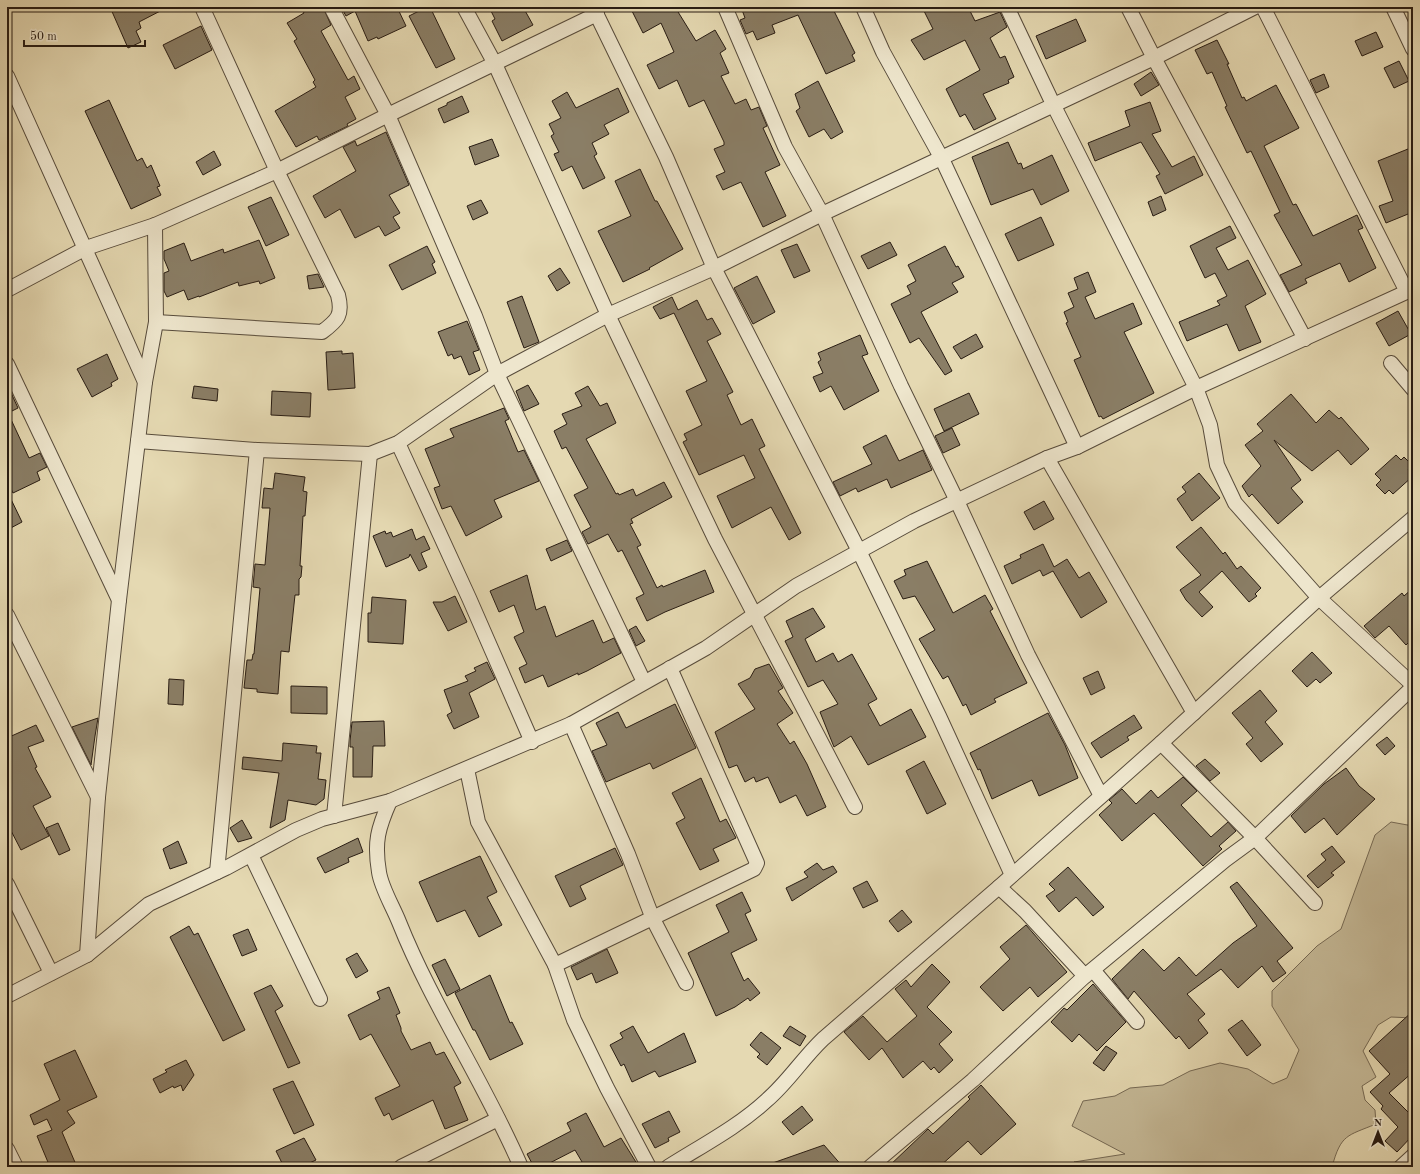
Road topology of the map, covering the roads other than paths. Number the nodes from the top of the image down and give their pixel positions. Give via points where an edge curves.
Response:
1 (202, 7) edge
2 (331, 7) edge
3 (464, 7) edge
4 (725, 7) edge
5 (863, 7) edge
6 (1007, 7) edge
7 (1128, 7) edge
8 (1255, 7) edge
9 (1262, 7) edge
10 (1393, 7) edge
11 (595, 10) edge
12 (1413, 49) edge
13 (1154, 58) junction
14 (495, 64) junction
15 (7, 76) edge
16 (1053, 104) junction
17 (388, 115) junction
18 (942, 159) junction
19 (277, 171) junction
20 (822, 214) junction
21 (155, 225) junction
22 (86, 248) junction
23 (714, 268) junction
24 (7, 290) edge
25 (1410, 291) edge
26 (608, 315) junction
27 (156, 322) junction
28 (1305, 339) junction
29 (1391, 363) dead end
30 (7, 364) edge
31 (497, 374) junction
32 (145, 382) junction
33 (1196, 388) junction
34 (1413, 389) edge
35 (138, 440) junction
36 (398, 443) junction
37 (1077, 447) junction
38 (257, 450) junction
39 (370, 454) junction
40 (1047, 458) junction
41 (957, 501) junction
42 (1413, 518) edge
43 (859, 551) junction
44 (1319, 598) junction
45 (119, 600) junction
46 (755, 614) junction
47 (7, 615) edge
48 (670, 668) junction
49 (644, 682) junction
50 (1413, 686) edge
51 (1194, 713) junction
52 (571, 724) junction
53 (532, 742) junction
54 (1161, 743) junction
55 (467, 769) junction
56 (1101, 796) junction
57 (98, 797) junction
58 (390, 801) junction
59 (854, 806) dead end
60 (334, 816) junction
61 (1255, 838) junction
62 (251, 855) junction
63 (217, 872) junction
64 (1012, 875) junction
65 (7, 884) edge
66 (999, 887) junction
67 (1315, 903) dead end
68 (653, 919) junction
69 (87, 955) junction
70 (555, 964) junction
71 (51, 973) junction
72 (1089, 973) junction
73 (686, 983) dead end
74 (7, 996) edge
75 (320, 999) dead end
76 (1137, 1022) dead end
77 (498, 1119) junction
78 (7, 1149) edge
79 (1413, 1156) edge
80 (16, 1167) edge
81 (401, 1167) edge
82 (521, 1167) edge
83 (649, 1167) edge
84 (668, 1167) edge
85 (870, 1167) edge
86 (1401, 1167) edge

1 - 19 street
2 - 17 street
3 - 14 street
4 - 20 street via 785,148
5 - 18 street via 883,52
6 - 16 street
7 - 13 street
8 - 13 street
9 - 25 street
10 - 12 street
11 - 14 street
11 - 23 street via 666,157
13 - 16 street
13 - 28 street
14 - 17 street
14 - 26 street
15 - 22 street
16 - 18 street
16 - 33 street
17 - 19 street
17 - 31 street via 475,316
18 - 20 street
18 - 37 street
19 - 21 street
19 - 27 street via 338,295 341,308 336,321 322,332
20 - 23 street
20 - 41 street
21 - 22 street
21 - 27 street
22 - 24 street
22 - 32 street
23 - 26 street
23 - 43 street
25 - 28 street
26 - 31 street
26 - 46 street via 715,539
27 - 32 street
28 - 33 street
29 - 34 street
30 - 45 street
31 - 36 street
31 - 49 street
32 - 35 street
33 - 37 street
33 - 44 street via 1210,424 1217,465 1235,503
35 - 38 street
35 - 45 street
36 - 39 street
36 - 53 street
37 - 40 street
38 - 39 street
38 - 63 street
39 - 60 street
40 - 41 street
40 - 51 street
41 - 43 street
41 - 56 street via 1028,655
42 - 44 street
43 - 46 street via 796,586
43 - 64 street
44 - 50 street
44 - 51 street
45 - 57 street
46 - 48 street via 706,648
46 - 59 street
47 - 57 street
48 - 49 street
48 - 68 street via 757,863 754,869
49 - 52 street
50 - 61 street
51 - 54 street
52 - 53 street
52 - 68 street via 628,854
53 - 55 street
54 - 56 street
54 - 61 street
55 - 58 street
55 - 70 street via 478,822
56 - 64 street
57 - 69 street
58 - 60 street
58 - 77 street via 379,824 376,844 379,873 409,948
60 - 62 street via 296,830
61 - 67 street
61 - 72 street
62 - 63 street
62 - 75 street
63 - 69 street via 149,904
64 - 66 street
65 - 71 street
66 - 72 street
66 - 84 street via 823,1039 768,1100 738,1123
68 - 70 street
68 - 73 street
69 - 71 street
70 - 83 street via 574,1020
71 - 74 street
72 - 76 street
72 - 85 street via 973,1080
77 - 81 street
77 - 82 street
78 - 80 street
79 - 86 street

